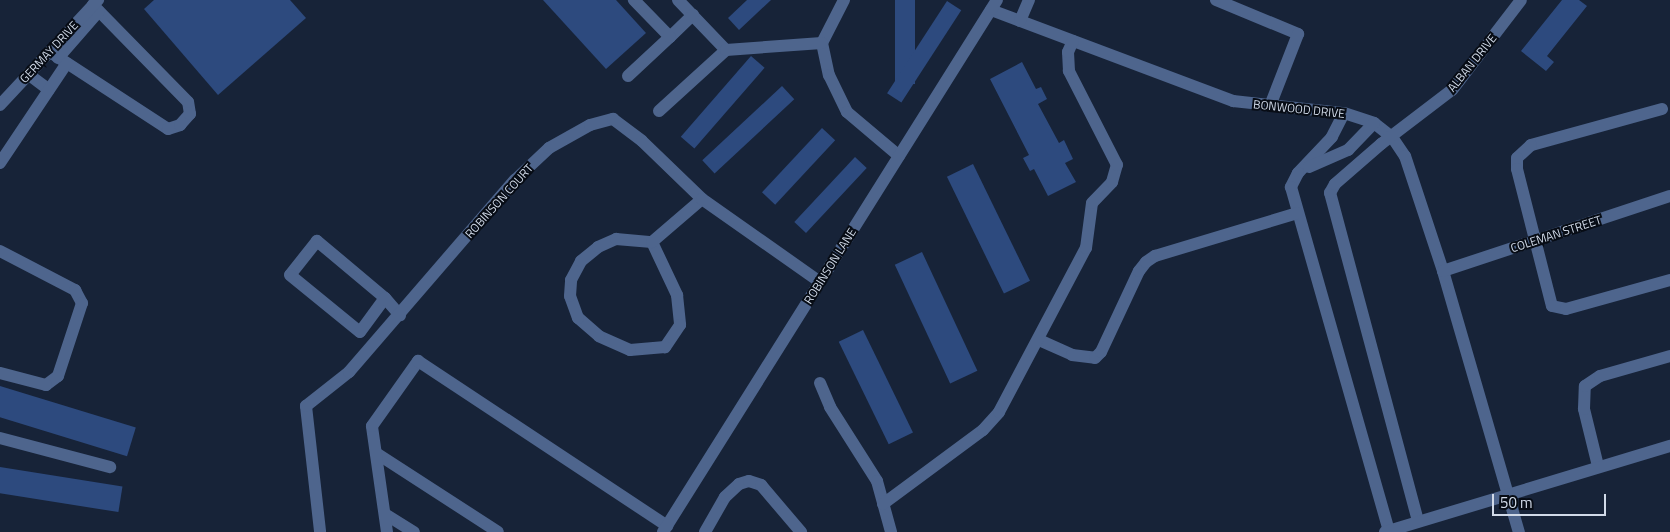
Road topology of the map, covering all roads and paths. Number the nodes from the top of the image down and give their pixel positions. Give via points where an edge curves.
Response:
1 (634, 0) edge
2 (678, 0) edge
3 (844, 0) edge
4 (1029, 0) edge
5 (1216, 0) edge
6 (1521, 0) edge
7 (97, 5) edge
8 (994, 5) edge
9 (693, 15) junction
10 (1020, 21) junction
11 (670, 37) junction
12 (1073, 41) junction
13 (822, 43) junction
14 (726, 50) junction
15 (58, 57) junction
16 (28, 74) junction
17 (628, 76) dead end
18 (49, 90) junction
19 (0, 105) edge
20 (1270, 106) junction
21 (1662, 109) dead end
22 (659, 112) dead end
23 (1344, 113) junction
24 (1374, 123) junction
25 (1392, 136) junction
26 (899, 156) junction
27 (0, 163) edge
28 (1298, 173) junction
29 (1670, 196) edge
30 (702, 199) junction
31 (1297, 214) junction
32 (1534, 241) junction
33 (652, 242) junction
34 (0, 251) edge
35 (1443, 271) junction
36 (1670, 280) edge
37 (820, 282) junction
38 (386, 298) junction
39 (400, 315) junction
40 (1039, 340) junction
41 (1670, 356) edge
42 (0, 373) edge
43 (820, 383) dead end
44 (0, 438) edge
45 (1670, 446) edge
46 (376, 453) junction
47 (1598, 466) junction
48 (110, 467) dead end
49 (1507, 493) junction
50 (883, 504) junction
51 (385, 514) junction
52 (1418, 521) junction
53 (665, 529) edge
54 (320, 531) edge
55 (1387, 531) edge
56 (387, 532) edge
57 (414, 532) edge
58 (498, 532) edge
59 (704, 532) edge
60 (801, 532) edge
61 (891, 532) edge
62 (1519, 532) edge

1 - 11 street
2 - 9 street
3 - 13 street
4 - 10 street
5 - 20 street via 1298,34
6 - 25 street, ALBAN DRIVE via 1452,90
7 - 15 street, GERMAY DRIVE
7 - 15 street via 188,102 190,114 180,125 168,129
8 - 10 street, BONWOOD DRIVE
8 - 26 street, ROBINSON LANE
9 - 11 street
9 - 14 street
10 - 12 street, BONWOOD DRIVE
11 - 17 street
12 - 20 street, BONWOOD DRIVE via 1233,101
12 - 40 street via 1068,52 1069,71 1117,165 1116,174 1092,203 1086,248
13 - 14 street
13 - 26 street via 828,75 846,112
14 - 22 street
15 - 16 street, GERMAY DRIVE
15 - 18 street
16 - 18 street
16 - 19 street, GERMAY DRIVE
18 - 27 street
20 - 23 street, BONWOOD DRIVE
21 - 32 street via 1532,145 1521,151 1517,169
23 - 24 street, BONWOOD DRIVE
23 - 28 street via 1332,137
24 - 25 street, BONWOOD DRIVE
24 - 28 street via 1348,150 1321,159
25 - 35 street, BONWOOD DRIVE via 1404,156
25 - 52 street, ALBAN DRIVE via 1335,184 1329,201
26 - 37 street, ROBINSON LANE
28 - 31 street via 1291,187
29 - 32 street, COLEMAN STREET
30 - 33 street
30 - 37 street, ROBINSON COURT
30 - 39 street, ROBINSON COURT via 642,141 613,120 590,125 548,148 515,180
31 - 40 street via 1155,256 1146,262 1095,358 1072,355
31 - 55 street
32 - 35 street, COLEMAN STREET
32 - 36 street via 1548,298 1552,306 1560,309
33 - 33 street via 616,239 598,247 581,261 571,280 570,296 578,318 599,336 630,350 665,347 680,325 677,295
34 - 42 street via 75,290 82,303 58,376 46,385
35 - 49 street, BONWOOD DRIVE
37 - 53 street, ROBINSON LANE
38 - 38 street via 318,240 290,275 360,332
38 - 39 street
39 - 54 street, ROBINSON COURT via 349,372 306,406
40 - 50 street via 999,412 983,430
41 - 47 street via 1600,376 1585,386 1584,409
43 - 50 street via 830,407 877,480
44 - 48 street
45 - 47 street
46 - 51 street
46 - 53 street via 372,426 418,361
46 - 58 street
47 - 49 street
49 - 52 street
49 - 62 street, BONWOOD DRIVE
50 - 61 street
51 - 56 street
51 - 57 street
52 - 55 street
59 - 60 street via 725,497 739,484 749,481 761,486

